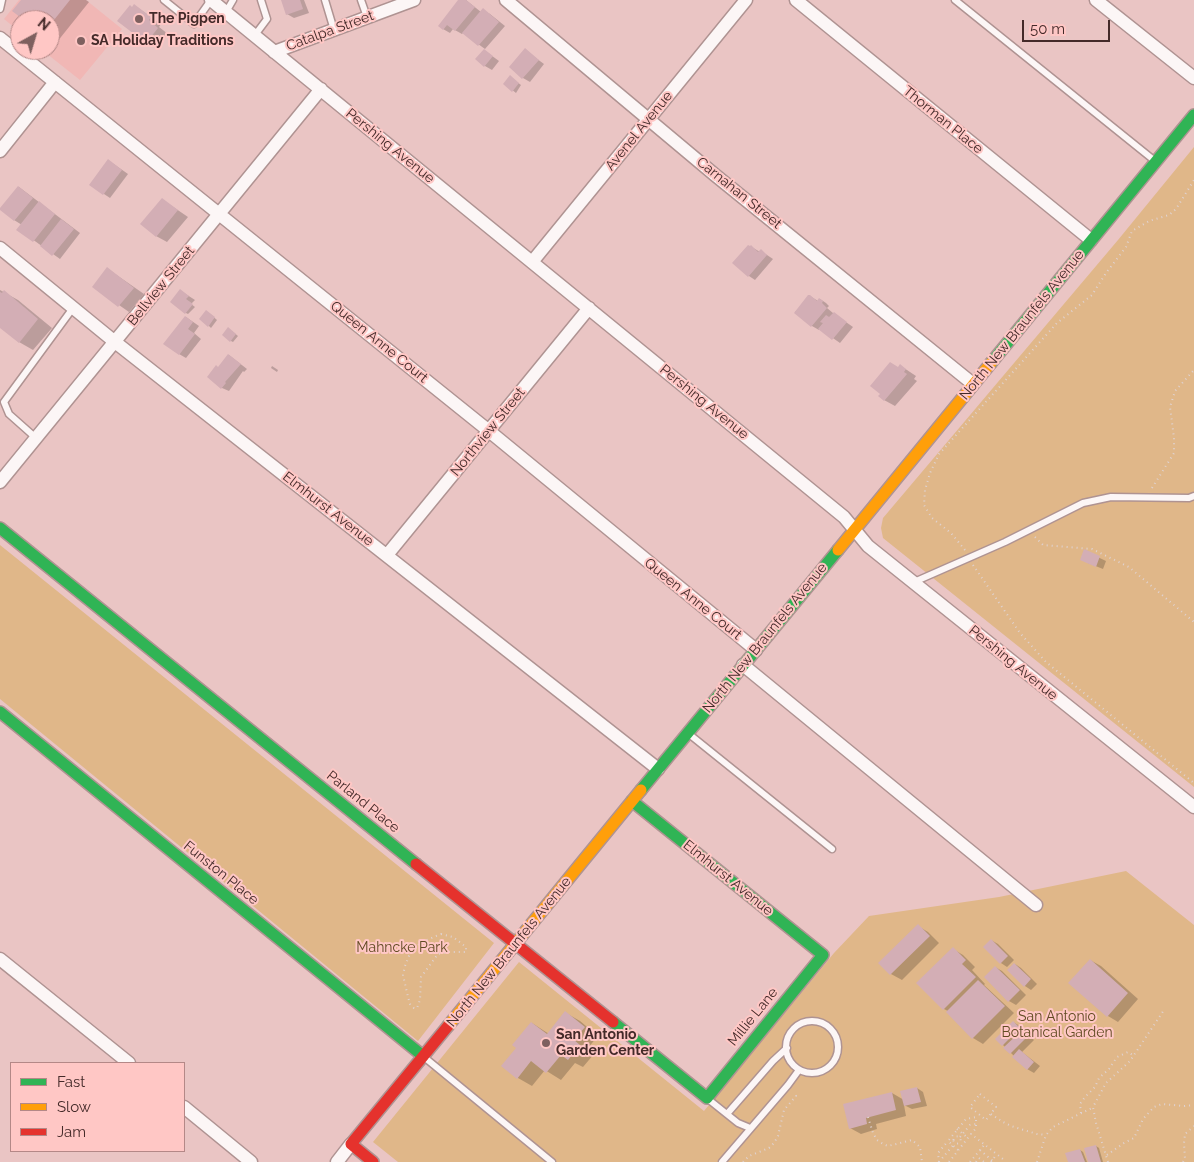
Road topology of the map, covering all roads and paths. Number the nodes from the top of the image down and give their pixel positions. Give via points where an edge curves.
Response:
1 (2, 0) edge
2 (164, 0) edge
3 (211, 0) edge
4 (232, 0) edge
5 (260, 0) edge
6 (325, 0) edge
7 (361, 0) edge
8 (414, 0) edge
9 (506, 0) edge
10 (746, 0) edge
11 (796, 0) edge
12 (955, 0) edge
13 (1096, 0) edge
14 (394, 4) edge
15 (0, 9) edge
16 (226, 12) junction
17 (367, 18) junction
18 (334, 30) junction
19 (254, 35) junction
20 (0, 38) edge
21 (274, 52) junction
22 (1194, 78) edge
23 (55, 82) junction
24 (321, 89) junction
25 (1194, 114) edge
26 (649, 119) junction
27 (0, 150) edge
28 (1156, 161) junction
29 (1194, 180) edge
30 (219, 214) junction
31 (1091, 240) junction
32 (0, 248) edge
33 (532, 262) junction
34 (73, 308) junction
35 (589, 308) junction
36 (115, 342) junction
37 (1194, 370) edge
38 (973, 384) junction
39 (489, 431) junction
40 (36, 438) junction
41 (0, 482) edge
42 (1194, 496) edge
43 (1146, 498) junction
44 (0, 528) edge
45 (854, 530) junction
46 (1028, 531) junction
47 (387, 555) junction
48 (969, 558) junction
49 (912, 582) junction
50 (1194, 622) edge
51 (756, 650) junction
52 (743, 665) junction
53 (0, 712) edge
54 (688, 733) junction
55 (658, 770) junction
56 (1194, 783) edge
57 (632, 801) junction
58 (1194, 807) edge
59 (832, 849) dead end
60 (1036, 905) dead end
61 (515, 944) junction
62 (466, 952) joint
63 (823, 956) joint
64 (0, 959) edge
65 (1164, 1010) dead end
66 (786, 1048) junction
67 (423, 1056) junction
68 (1134, 1056) junction
69 (128, 1062) edge
70 (799, 1070) junction
71 (788, 1085) junction
72 (707, 1098) junction
73 (1194, 1105) edge
74 (1093, 1107) junction
75 (185, 1109) edge
76 (1081, 1113) junction
77 (727, 1114) junction
78 (979, 1114) junction
79 (991, 1114) junction
80 (868, 1117) dead end
81 (976, 1117) junction
82 (970, 1118) junction
83 (970, 1124) junction
84 (976, 1124) junction
85 (1194, 1126) edge
86 (750, 1128) junction
87 (957, 1130) junction
88 (962, 1134) junction
89 (972, 1134) junction
90 (1046, 1135) junction
91 (960, 1137) junction
92 (968, 1138) junction
93 (948, 1141) junction
94 (351, 1144) junction
95 (954, 1144) junction
96 (984, 1144) junction
97 (958, 1150) junction
98 (980, 1150) junction
99 (997, 1154) junction
100 (976, 1155) junction
101 (1107, 1155) junction
102 (979, 1158) junction
103 (992, 1161) edge
104 (251, 1162) edge
105 (337, 1162) edge
106 (373, 1162) edge
107 (552, 1162) edge
108 (722, 1162) edge
109 (743, 1162) edge
110 (922, 1162) edge
111 (939, 1162) edge
112 (949, 1162) edge
113 (970, 1162) edge
114 (976, 1162) edge
115 (984, 1162) edge
116 (1003, 1162) edge
117 (1037, 1162) edge
118 (1108, 1162) edge
119 (1183, 1162) edge

1 - 15 lane
2 - 3 lane via 194,24
3 - 16 street, Pershing Avenue
4 - 16 lane
5 - 19 lane via 267,19
6 - 18 lane
7 - 17 lane
8 - 14 street, Catalpa Street
9 - 26 street, Carnahan Street
10 - 26 street, Avenel Avenue
11 - 31 street, Thorman Place
12 - 28 lane
13 - 22 street
14 - 17 street, Catalpa Street
16 - 19 street, Pershing Avenue
17 - 18 street, Catalpa Street
18 - 21 street, Catalpa Street
19 - 21 street, Pershing Avenue
20 - 23 street, Queen Anne Court
21 - 24 street, Pershing Avenue
23 - 27 street
23 - 30 street, Queen Anne Court
24 - 30 street, Bellview Street
24 - 33 street, Pershing Avenue
25 - 28 street, North New Braunfels Avenue
26 - 33 street, Avenel Avenue
26 - 38 street, Carnahan Street
28 - 31 street, North New Braunfels Avenue
29 - 48 path via 1169,215 1132,231 1126,247 1092,295 1058,323 939,454 925,490 924,505 932,518 964,547
30 - 36 street, Bellview Street
30 - 39 street, Queen Anne Court
31 - 38 street, North New Braunfels Avenue
32 - 34 street, Elmhurst Avenue
33 - 35 street, Pershing Avenue
34 - 36 street, Elmhurst Avenue
34 - 40 lane via 4,402 9,414
35 - 39 street, Northview Street
35 - 45 street, Pershing Avenue via 844,517
36 - 40 street, Bellview Street
36 - 47 street, Elmhurst Avenue
37 - 43 path via 1176,391 1170,406 1174,453
38 - 45 street, North New Braunfels Avenue
39 - 47 street, Northview Street
39 - 51 street, Queen Anne Court
40 - 41 street, Bellview Street
42 - 43 lane
43 - 46 lane via 1110,497 1083,503
44 - 61 street, Parland Place
45 - 49 street, Pershing Avenue via 868,546
45 - 51 street, North New Braunfels Avenue
46 - 48 lane
46 - 50 path via 1043,545 1092,549 1129,567
47 - 55 street, Elmhurst Avenue
48 - 49 lane
48 - 56 path via 1015,626 1046,662
49 - 58 street, Pershing Avenue
51 - 52 street, North New Braunfels Avenue
52 - 54 street, North New Braunfels Avenue
52 - 60 street
53 - 67 street, Funston Place
54 - 55 street, North New Braunfels Avenue
54 - 59 lane
55 - 57 street, North New Braunfels Avenue
57 - 61 street, North New Braunfels Avenue
57 - 63 street, Elmhurst Avenue
61 - 67 street, North New Braunfels Avenue
61 - 72 street, Parland Place
62 - 62 path via 438,954 421,977 420,1000 414,1008 410,1004 403,975 409,956 420,943 441,934 453,937 466,947
63 - 72 street, Millie Lane
64 - 69 street
65 - 68 path
66 - 70 lane
66 - 70 lane via 792,1032 806,1022 822,1024 834,1034 838,1050 831,1065 816,1073
66 - 77 lane
67 - 94 street, North New Braunfels Avenue
67 - 107 lane
68 - 74 path via 1106,1083
68 - 76 path via 1128,1052 1117,1057 1084,1097 1080,1104
70 - 71 lane
71 - 86 lane
71 - 109 path via 796,1096 784,1110 774,1143
72 - 77 lane
73 - 101 path via 1162,1104 1154,1107 1143,1119 1134,1138
74 - 76 path
74 - 101 path
75 - 104 street
76 - 90 path via 1053,1127
77 - 86 lane
78 - 79 path via 986,1120
78 - 79 path via 970,1106 980,1094 996,1107
78 - 81 path
79 - 90 path via 1012,1126
80 - 110 path via 877,1140 888,1146 912,1140 920,1147
81 - 82 path
81 - 84 path
82 - 83 path
82 - 87 path
83 - 84 path
83 - 88 path
84 - 89 path
85 - 119 path via 1185,1134
86 - 108 lane
87 - 88 path
87 - 93 path
88 - 91 path
88 - 92 path
89 - 92 path
89 - 96 path
90 - 117 path
91 - 95 path via 955,1138
91 - 95 path via 960,1143
92 - 97 path
93 - 95 path
93 - 111 path via 938,1153
94 - 105 street, North New Braunfels Avenue
94 - 106 street
95 - 97 path
95 - 111 path
96 - 98 path
96 - 99 path
97 - 112 path
98 - 100 path
98 - 103 path
99 - 103 path
99 - 116 path
100 - 102 path
100 - 113 path
101 - 118 path
102 - 114 path
102 - 115 path

